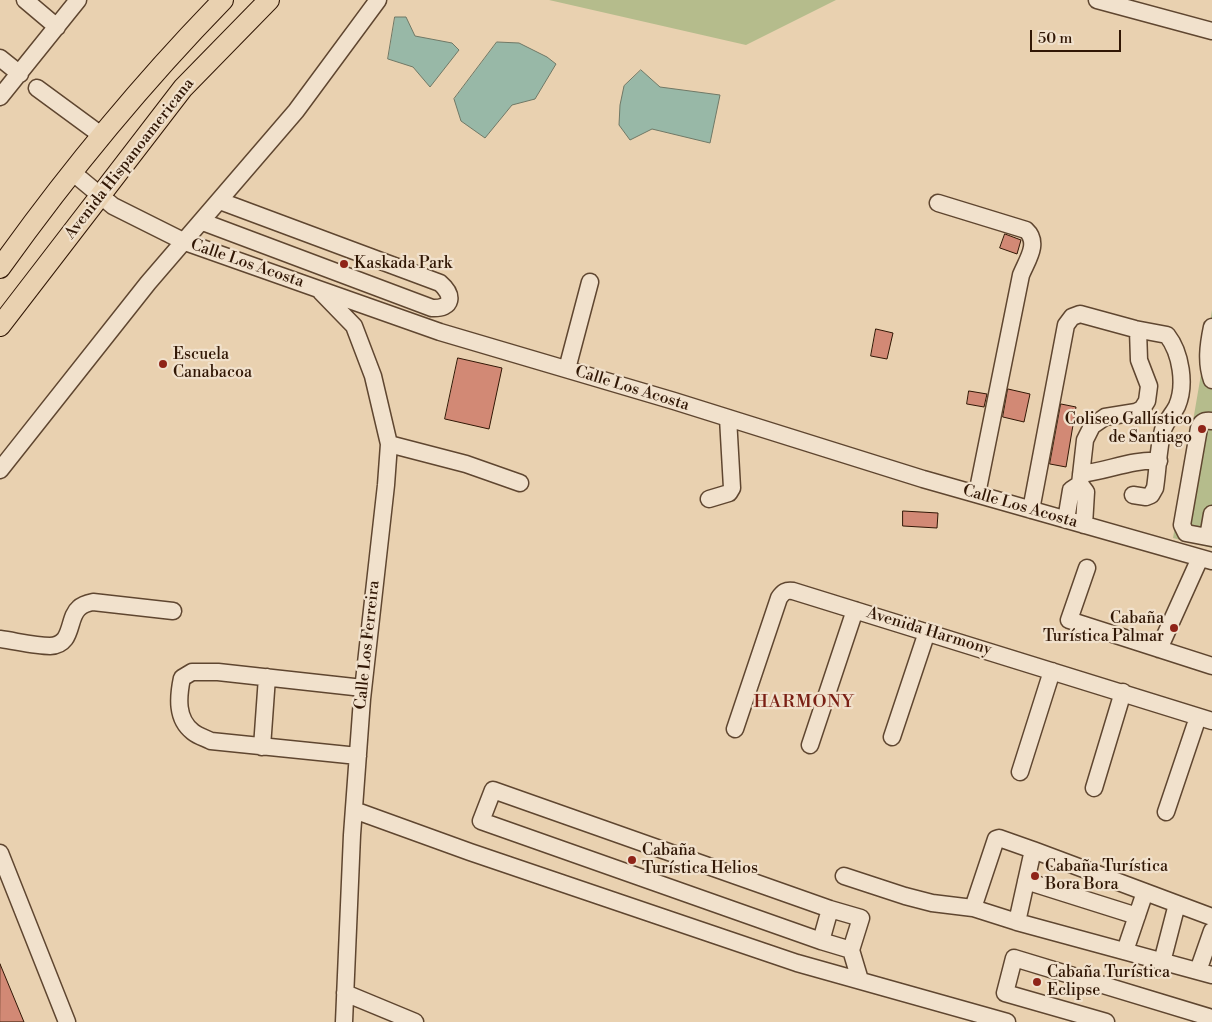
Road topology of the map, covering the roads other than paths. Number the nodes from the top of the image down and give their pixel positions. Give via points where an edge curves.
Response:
1 (25, 0) edge
2 (78, 0) edge
3 (222, 0) edge
4 (269, 0) edge
5 (378, 0) edge
6 (1097, 0) edge
7 (57, 27) junction
8 (1212, 31) edge
9 (0, 58) edge
10 (20, 74) junction
11 (38, 88) dead end
12 (0, 97) edge
13 (101, 135) junction
14 (72, 172) junction
15 (99, 196) junction
16 (220, 201) junction
17 (938, 203) dead end
18 (202, 222) junction
19 (185, 242) junction
20 (0, 268) edge
21 (590, 282) dead end
22 (318, 289) junction
23 (0, 326) edge
24 (1212, 328) edge
25 (1138, 330) junction
26 (567, 369) junction
27 (1212, 380) edge
28 (728, 418) junction
29 (1212, 421) edge
30 (389, 444) junction
31 (1159, 462) junction
32 (0, 470) edge
33 (1081, 479) junction
34 (520, 483) dead end
35 (977, 494) junction
36 (1133, 495) dead end
37 (709, 499) dead end
38 (1032, 510) junction
39 (1212, 514) edge
40 (1066, 520) junction
41 (1084, 525) junction
42 (1210, 538) edge
43 (1206, 560) edge
44 (1087, 568) dead end
45 (855, 610) junction
46 (173, 611) dead end
47 (927, 632) junction
48 (0, 639) edge
49 (1159, 649) junction
50 (1212, 666) edge
51 (1052, 671) junction
52 (267, 677) junction
53 (363, 688) junction
54 (1123, 692) junction
55 (1205, 719) edge
56 (736, 728) dead end
57 (892, 737) dead end
58 (810, 745) dead end
59 (262, 747) junction
60 (358, 756) junction
61 (1020, 772) dead end
62 (1094, 788) dead end
63 (354, 810) junction
64 (1166, 812) dead end
65 (1033, 850) junction
66 (0, 853) edge
67 (844, 876) dead end
68 (1026, 881) junction
69 (1144, 892) junction
70 (1177, 904) junction
71 (830, 908) junction
72 (973, 908) junction
73 (1137, 916) junction
74 (1212, 917) edge
75 (1017, 922) junction
76 (1212, 931) edge
77 (821, 941) junction
78 (852, 950) junction
79 (1125, 951) junction
80 (1162, 962) junction
81 (1205, 973) edge
82 (860, 980) junction
83 (345, 993) junction
84 (1212, 1018) edge
85 (68, 1022) edge
86 (344, 1022) edge
87 (415, 1022) edge
88 (1007, 1022) edge
89 (1106, 1022) edge

1 - 7 street
2 - 7 street
3 - 13 main road, Avenida Hispanoamericana
4 - 15 main road, Avenida Hispanoamericana via 183,88
5 - 16 street via 296,111
6 - 8 street
7 - 10 street
9 - 10 street
10 - 12 street
11 - 13 street
13 - 14 main road, Avenida Hispanoamericana
14 - 15 street, Calle Los Acosta
14 - 20 main road, Avenida Hispanoamericana
15 - 19 street, Calle Los Acosta
15 - 23 main road, Avenida Hispanoamericana
16 - 18 street
16 - 18 street via 440,283 447,288 450,300 446,306 432,308
17 - 35 street via 1026,230 1033,240 1021,275
18 - 19 street
19 - 22 street, Calle Los Acosta
19 - 32 street via 148,283
21 - 26 street
22 - 26 street, Calle Los Acosta via 440,332
22 - 30 street, Calle Los Ferreira via 354,326 373,376
24 - 27 street via 1208,369
25 - 31 street via 1167,335 1174,344 1179,367 1181,393 1164,430
25 - 33 street via 1139,360 1149,386 1146,405 1136,412 1105,417 1092,426 1084,440
25 - 38 street via 1080,314 1072,317 1066,325
26 - 28 street, Calle Los Acosta
28 - 35 street, Calle Los Acosta
28 - 37 street via 732,488 729,494
29 - 42 street via 1205,421 1199,428 1182,525 1186,533
30 - 34 street via 466,464
30 - 53 street, Calle Los Ferreira
31 - 33 street via 1127,463
31 - 36 street via 1151,495
33 - 40 street via 1072,490
33 - 41 street via 1086,492
35 - 38 street, Calle Los Acosta
38 - 40 street, Calle Los Acosta
39 - 42 street
40 - 41 street, Calle Los Acosta
41 - 43 street, Calle Los Acosta
43 - 49 street
44 - 49 street via 1069,620
45 - 47 street, Avenida Harmony
45 - 56 street, Avenida Harmony via 793,591 782,593
45 - 58 street
46 - 48 street via 93,602 76,609 69,633 52,646
47 - 51 street, Avenida Harmony
47 - 57 street
49 - 50 street
51 - 54 street, Avenida Harmony
51 - 61 street
52 - 53 street
52 - 59 street
52 - 59 street via 192,672 182,678 179,695 181,716 192,732 211,741
53 - 60 street, Calle Los Ferreira
54 - 55 street, Avenida Harmony
54 - 62 street
55 - 64 street
59 - 60 street
60 - 63 street, Calle Los Ferreira
63 - 82 street via 797,963
63 - 83 street, Calle Los Ferreira
65 - 68 street
65 - 69 street
65 - 72 street via 996,839
66 - 85 street
67 - 72 street via 932,903
68 - 73 street
68 - 75 street
69 - 70 street
69 - 73 street
70 - 74 street
70 - 80 street
71 - 77 street
71 - 77 street via 493,790 481,821
71 - 78 street via 861,918
72 - 75 street
73 - 79 street
75 - 79 street
76 - 81 street
77 - 78 street
78 - 82 street
79 - 80 street
80 - 81 street
82 - 88 street
83 - 86 street, Calle Los Ferreira
83 - 87 street
84 - 89 street via 1014,958 1005,993

